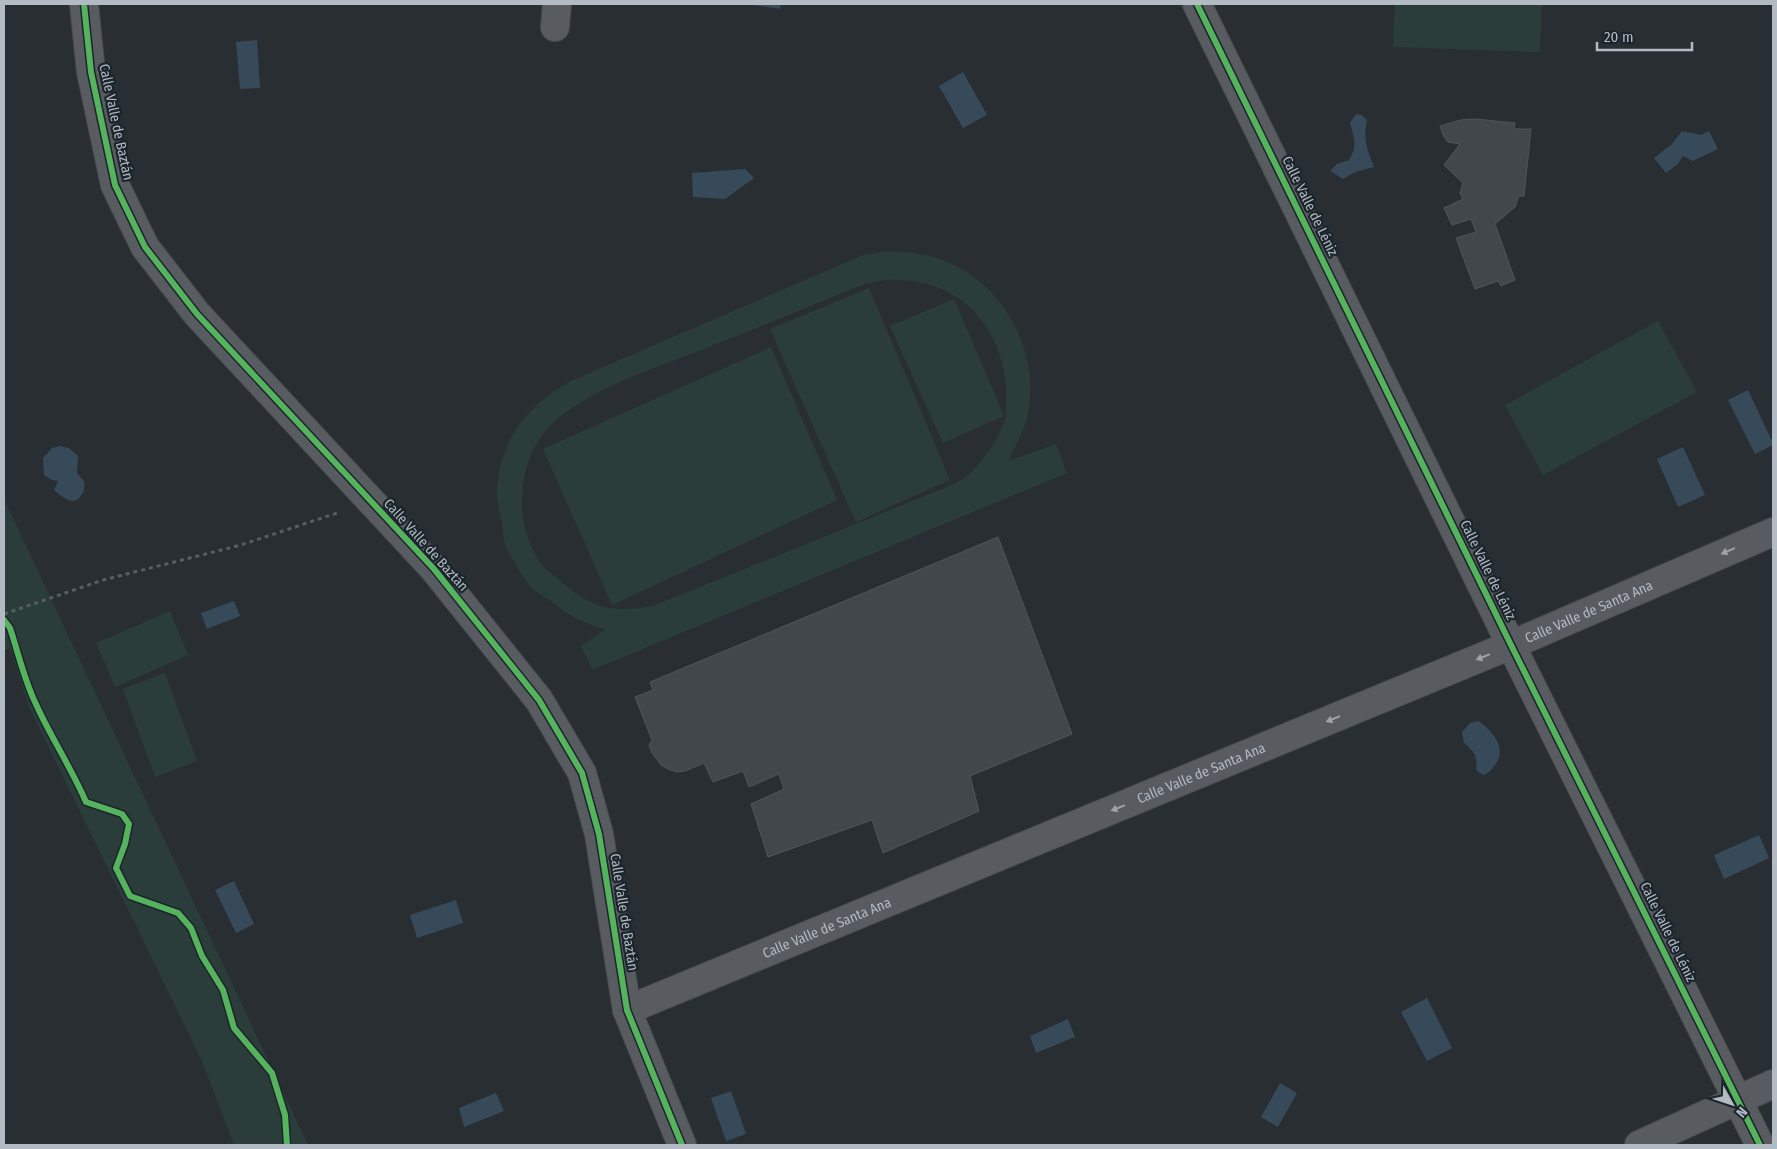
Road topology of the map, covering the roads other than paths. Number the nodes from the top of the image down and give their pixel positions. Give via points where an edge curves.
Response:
1 (84, 4) edge
2 (1197, 4) edge
3 (1773, 532) edge
4 (1511, 645) junction
5 (627, 1010) junction
6 (1773, 1084) edge
7 (1738, 1100) junction
8 (682, 1145) edge
9 (1639, 1145) edge
10 (1760, 1145) edge

1 - 5 street, Calle Valle de Baztán via 91,72 115,185 145,246 197,314 434,569 539,700 582,773 599,834
2 - 4 street, Calle Valle de Léniz
3 -> 4 street, Calle Valle de Santa Ana
4 -> 5 street, Calle Valle de Santa Ana
4 - 7 street, Calle Valle de Léniz
5 - 8 street, Calle Valle de Baztán
6 - 7 street
7 - 9 street
7 - 10 street, Calle Valle de Léniz

